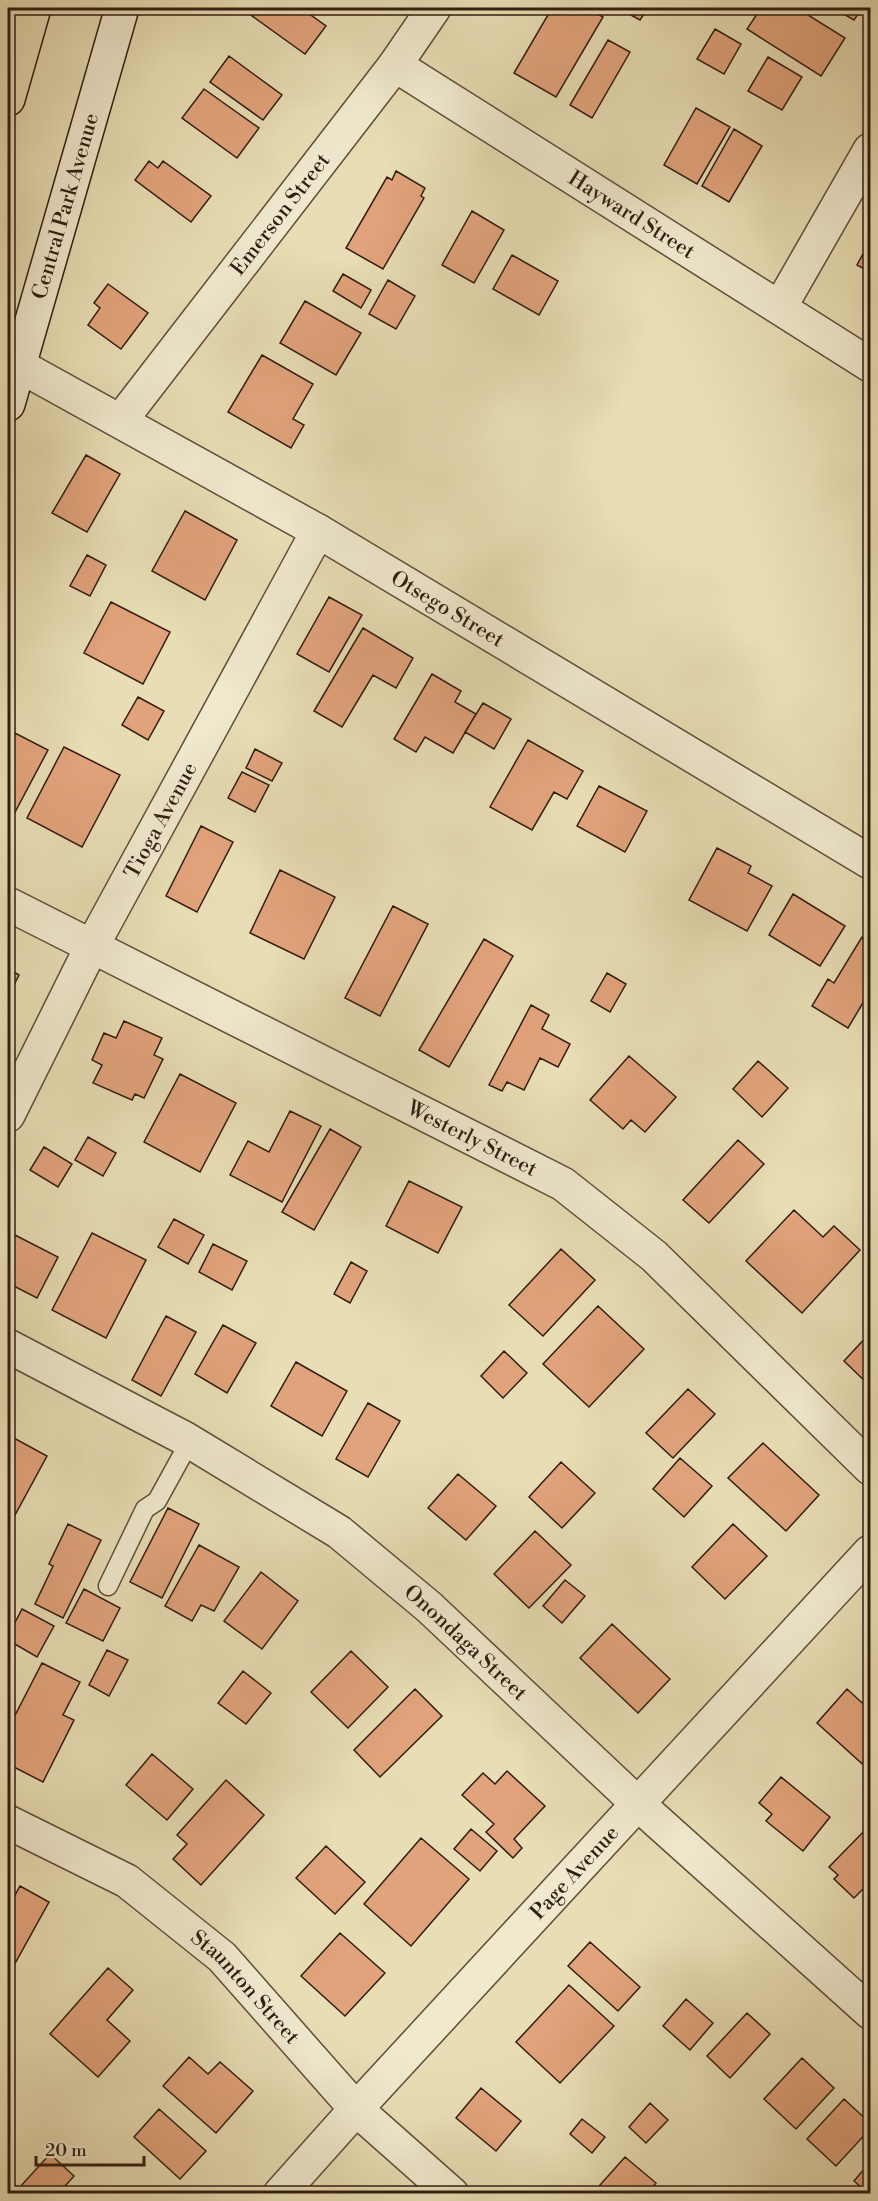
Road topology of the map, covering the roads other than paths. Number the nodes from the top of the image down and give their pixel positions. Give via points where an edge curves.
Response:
1 (34, 8) edge
2 (122, 8) edge
3 (434, 8) edge
4 (395, 65) junction
5 (8, 99) edge
6 (870, 150) edge
7 (780, 307) junction
8 (18, 365) junction
9 (870, 365) edge
10 (8, 404) edge
11 (121, 420) junction
12 (318, 531) junction
13 (870, 862) edge
14 (8, 904) edge
15 (91, 948) junction
16 (8, 1115) edge
17 (8, 1346) edge
18 (190, 1442) junction
19 (870, 1468) edge
20 (870, 1552) edge
21 (108, 1586) dead end
22 (638, 1804) junction
23 (8, 1822) edge
24 (870, 2012) edge
25 (356, 2109) junction
26 (280, 2193) edge
27 (452, 2193) edge

1 - 5 highway
2 - 8 street, Central Park Avenue
3 - 4 street, Emerson Street
4 - 7 street, Hayward Street
4 - 11 street, Emerson Street
6 - 7 street
7 - 9 street, Hayward Street
8 - 10 street, Central Park Avenue
8 - 11 street, Otsego Street
11 - 12 street, Otsego Street
12 - 13 street, Otsego Street
12 - 15 street, Tioga Avenue
14 - 15 street, Westerly Street
15 - 16 street, Tioga Avenue
15 - 19 street, Westerly Street via 563,1184 654,1256
17 - 18 street, Onondaga Street
18 - 21 lane via 157,1501 145,1509
18 - 22 street, Onondaga Street via 339,1532 429,1607
20 - 22 street, Page Avenue
22 - 24 street, Onondaga Street
22 - 25 street, Page Avenue
23 - 25 street, Staunton Street via 127,1881 222,1957
25 - 26 street, Page Avenue
25 - 27 street, Staunton Street

